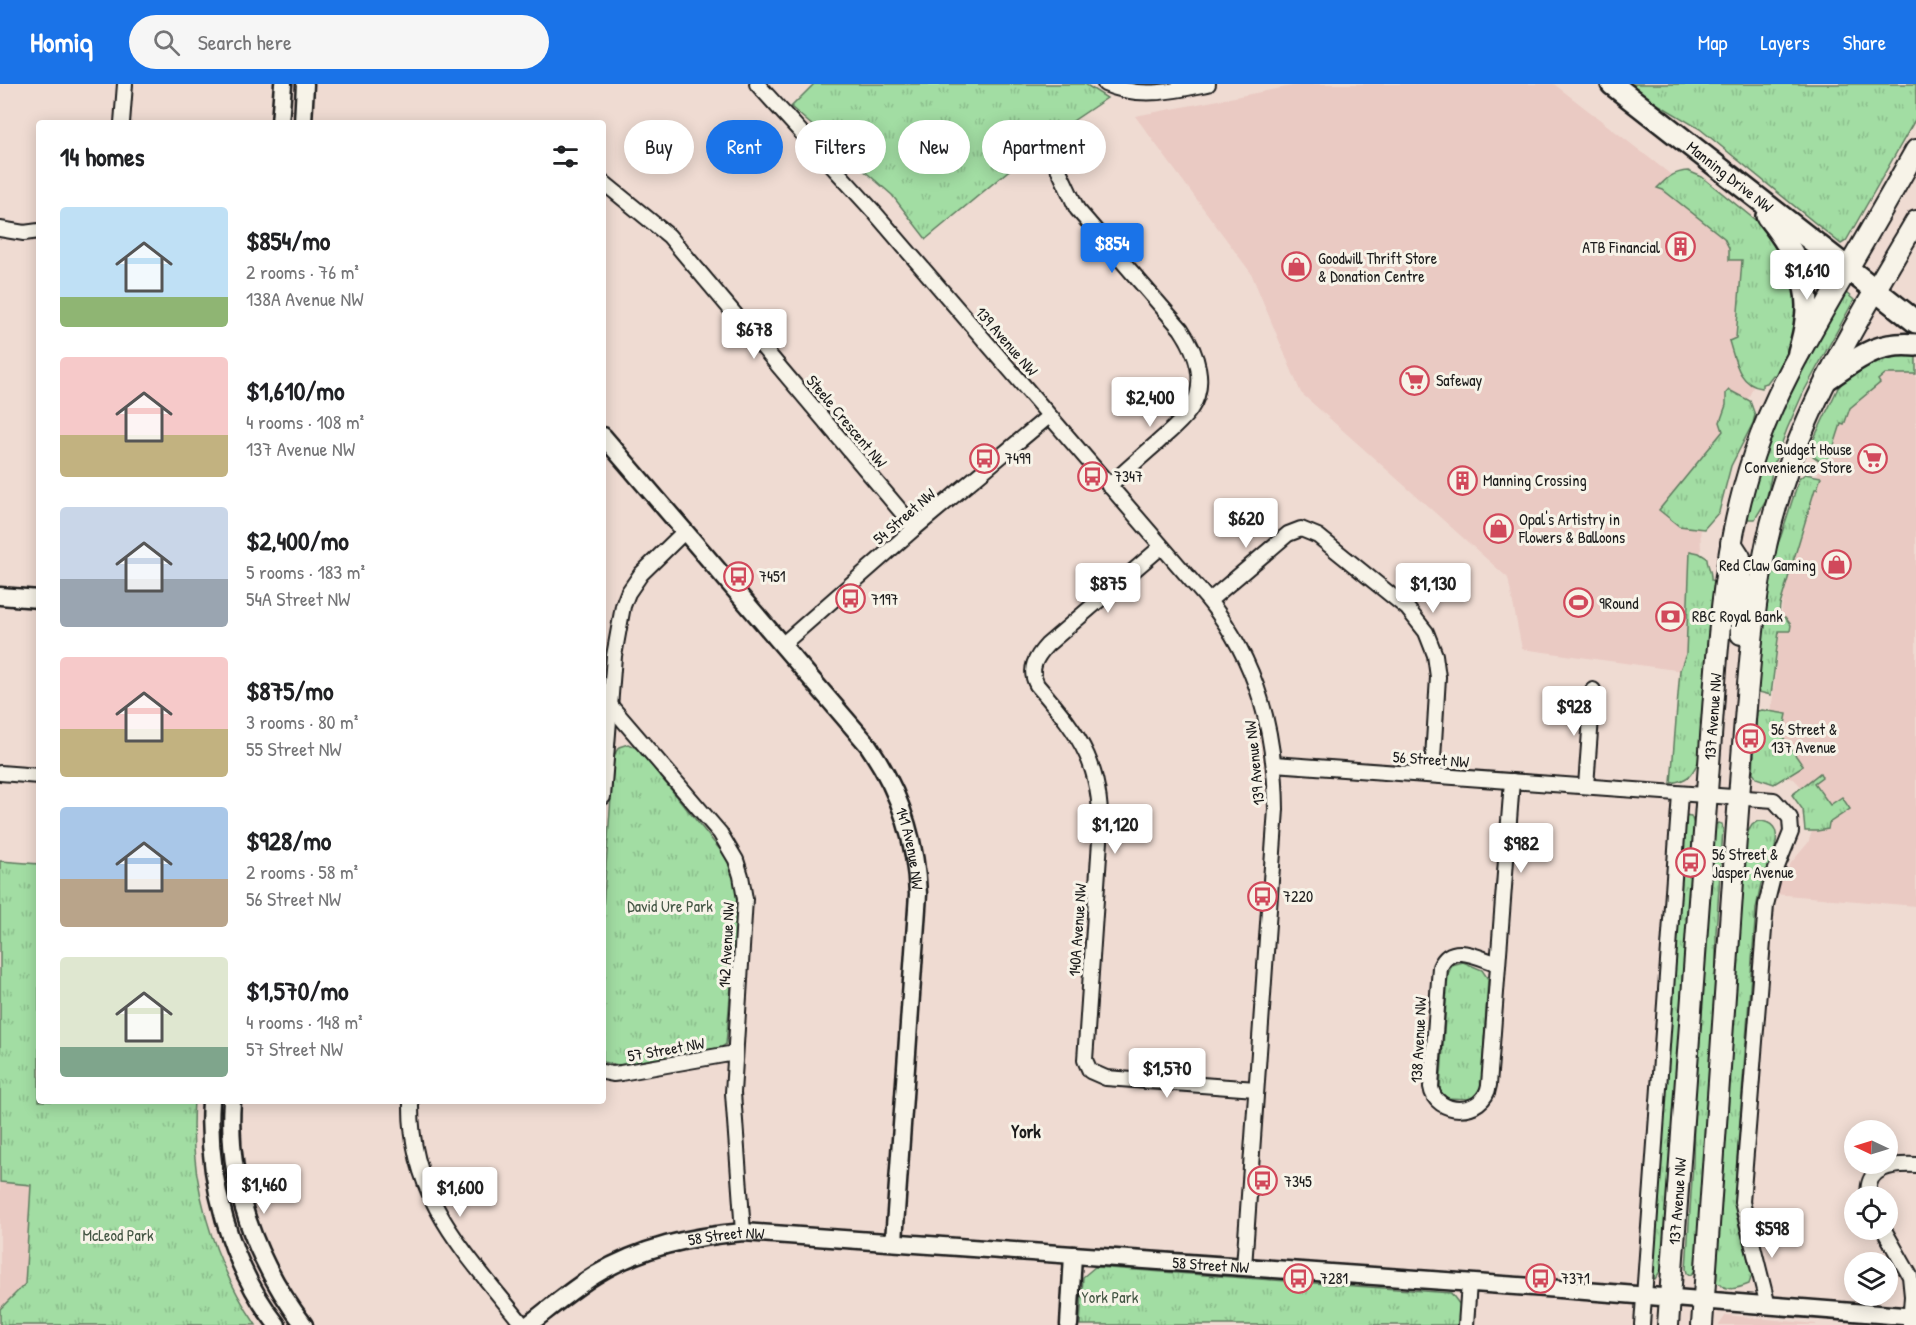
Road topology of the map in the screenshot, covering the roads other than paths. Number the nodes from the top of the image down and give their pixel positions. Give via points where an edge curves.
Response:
1 (124, 84) edge
2 (283, 84) edge
3 (305, 84) edge
4 (757, 84) edge
5 (1105, 84) edge
6 (1208, 84) edge
7 (1612, 84) edge
8 (122, 120) edge
9 (280, 120) edge
10 (303, 120) edge
11 (1916, 150) edge
12 (1061, 174) edge
13 (606, 184) edge
14 (1744, 188) junction
15 (1916, 221) edge
16 (0, 229) edge
17 (36, 231) edge
18 (1847, 269) junction
19 (1875, 291) junction
20 (1916, 322) edge
21 (1916, 345) edge
22 (1799, 352) junction
23 (1827, 379) junction
24 (1049, 416) junction
25 (606, 439) edge
26 (1108, 486) junction
27 (915, 528) junction
28 (685, 531) junction
29 (1730, 542) junction
30 (1765, 545) junction
31 (1161, 547) junction
32 (0, 596) edge
33 (36, 599) edge
34 (1209, 601) junction
35 (783, 644) junction
36 (1593, 690) dead end
37 (610, 705) junction
38 (1744, 727) junction
39 (606, 758) edge
40 (1274, 765) junction
41 (0, 773) edge
42 (1432, 775) junction
43 (36, 776) edge
44 (1512, 781) junction
45 (1586, 786) junction
46 (1680, 794) junction
47 (1707, 796) junction
48 (1738, 798) junction
49 (1498, 964) junction
50 (735, 1053) junction
51 (606, 1072) edge
52 (1256, 1089) junction
53 (211, 1104) edge
54 (232, 1104) edge
55 (411, 1104) edge
56 (1916, 1165) edge
57 (1869, 1186) edge
58 (743, 1232) junction
59 (1890, 1240) edge
60 (894, 1241) junction
61 (1073, 1255) junction
62 (1244, 1267) junction
63 (1469, 1283) junction
64 (1644, 1296) junction
65 (1670, 1298) junction
66 (1703, 1301) junction
67 (1768, 1306) junction
68 (1912, 1320) edge
69 (277, 1325) edge
70 (304, 1325) edge
71 (523, 1325) edge
72 (528, 1325) edge
73 (1069, 1325) edge
74 (1466, 1325) edge
75 (1642, 1325) edge
76 (1668, 1325) edge
77 (1702, 1325) edge

1 - 8 street
2 - 9 street
3 - 10 street
4 - 24 street, 139 Avenue NW via 875,213
5 - 6 street via 1143,93
7 - 14 main road, Manning Drive NW
11 - 18 main road, 137 Avenue NW
12 - 26 street via 1077,209 1181,329 1196,353 1199,372 1191,409
13 - 27 street, Steele Crescent NW via 669,237
14 - 18 main road, Manning Drive NW
14 - 22 main road via 1796,257 1807,300
15 - 19 main road, 137 Avenue NW
16 - 17 street
18 - 19 main road, Manning Drive NW
18 - 22 main road, 137 Avenue NW
19 - 20 main road, Manning Drive NW
19 - 23 main road, 137 Avenue NW
21 - 23 main road via 1883,346
22 - 29 main road, 137 Avenue NW via 1754,452
23 - 30 main road, 137 Avenue NW via 1791,458
24 - 26 street, 139 Avenue NW
24 - 27 street, 54 Street NW
25 - 28 street, 141 Avenue NW
26 - 31 street, 139 Avenue NW
27 - 35 street, 54 Street NW
28 - 35 street, 141 Avenue NW
28 - 37 street via 651,563 628,593 616,636
29 - 30 main road
29 - 38 main road via 1740,557
29 - 47 main road, 137 Avenue NW
30 - 38 main road, 137 Avenue NW via 1754,608
31 - 34 street, 139 Avenue NW
31 - 52 street, 140A Avenue NW via 1047,645 1033,664 1037,685 1084,748 1100,807 1084,1055 1090,1071 1106,1078
32 - 33 street
34 - 40 street, 139 Avenue NW via 1251,671 1266,713
34 - 42 street via 1283,538 1301,529 1318,536 1400,602 1426,632 1438,677
35 - 60 street, 141 Avenue NW via 879,760 906,818 916,862 917,910
36 - 45 street
37 - 39 street
37 - 50 street, 142 Avenue NW via 720,833 736,860 746,912
38 - 48 main road, 137 Avenue NW
40 - 42 street, 56 Street NW
40 - 52 street, 139 Avenue NW via 1275,828
41 - 43 street
42 - 44 street, 56 Street NW
44 - 45 street, 56 Street NW
44 - 49 street, 138 Avenue NW
45 - 46 street, 56 Street NW
46 - 47 street, 56 Street NW
46 - 64 street, 137 Avenue NW
47 - 48 street, 56 Street NW
47 - 65 main road, 137 Avenue NW
48 - 66 main road, 137 Avenue NW
48 - 67 street via 1774,800 1790,818 1791,832 1773,877 1767,905 1742,1202
49 - 49 street, 138 Avenue NW via 1488,1092 1475,1106 1443,1105 1433,1096 1431,1082 1440,967 1448,956 1459,952
50 - 51 street, 57 Street NW via 621,1073
50 - 58 street, 142 Avenue NW via 734,1107
52 - 62 street, 139 Avenue NW
53 - 69 street via 212,1153 226,1224 246,1274
54 - 70 street via 233,1156 246,1217 276,1285
55 - 71 street via 414,1149 429,1195 448,1229
56 - 57 street via 1881,1168
58 - 60 street, 58 Street NW
58 - 72 street, 58 Street NW via 684,1239 642,1252 593,1276
59 - 68 street via 1910,1276
60 - 61 street, 58 Street NW
61 - 62 street, 58 Street NW
61 - 73 street
62 - 63 street, 58 Street NW
63 - 64 street, 58 Street NW
63 - 74 street
64 - 65 street, 58 Street NW
64 - 75 street, 137 Avenue NW
65 - 66 street, 58 Street NW
65 - 76 main road, 137 Avenue NW
66 - 67 street, 58 Street NW
66 - 77 main road, 137 Avenue NW
67 - 68 street, 58 Street NW

